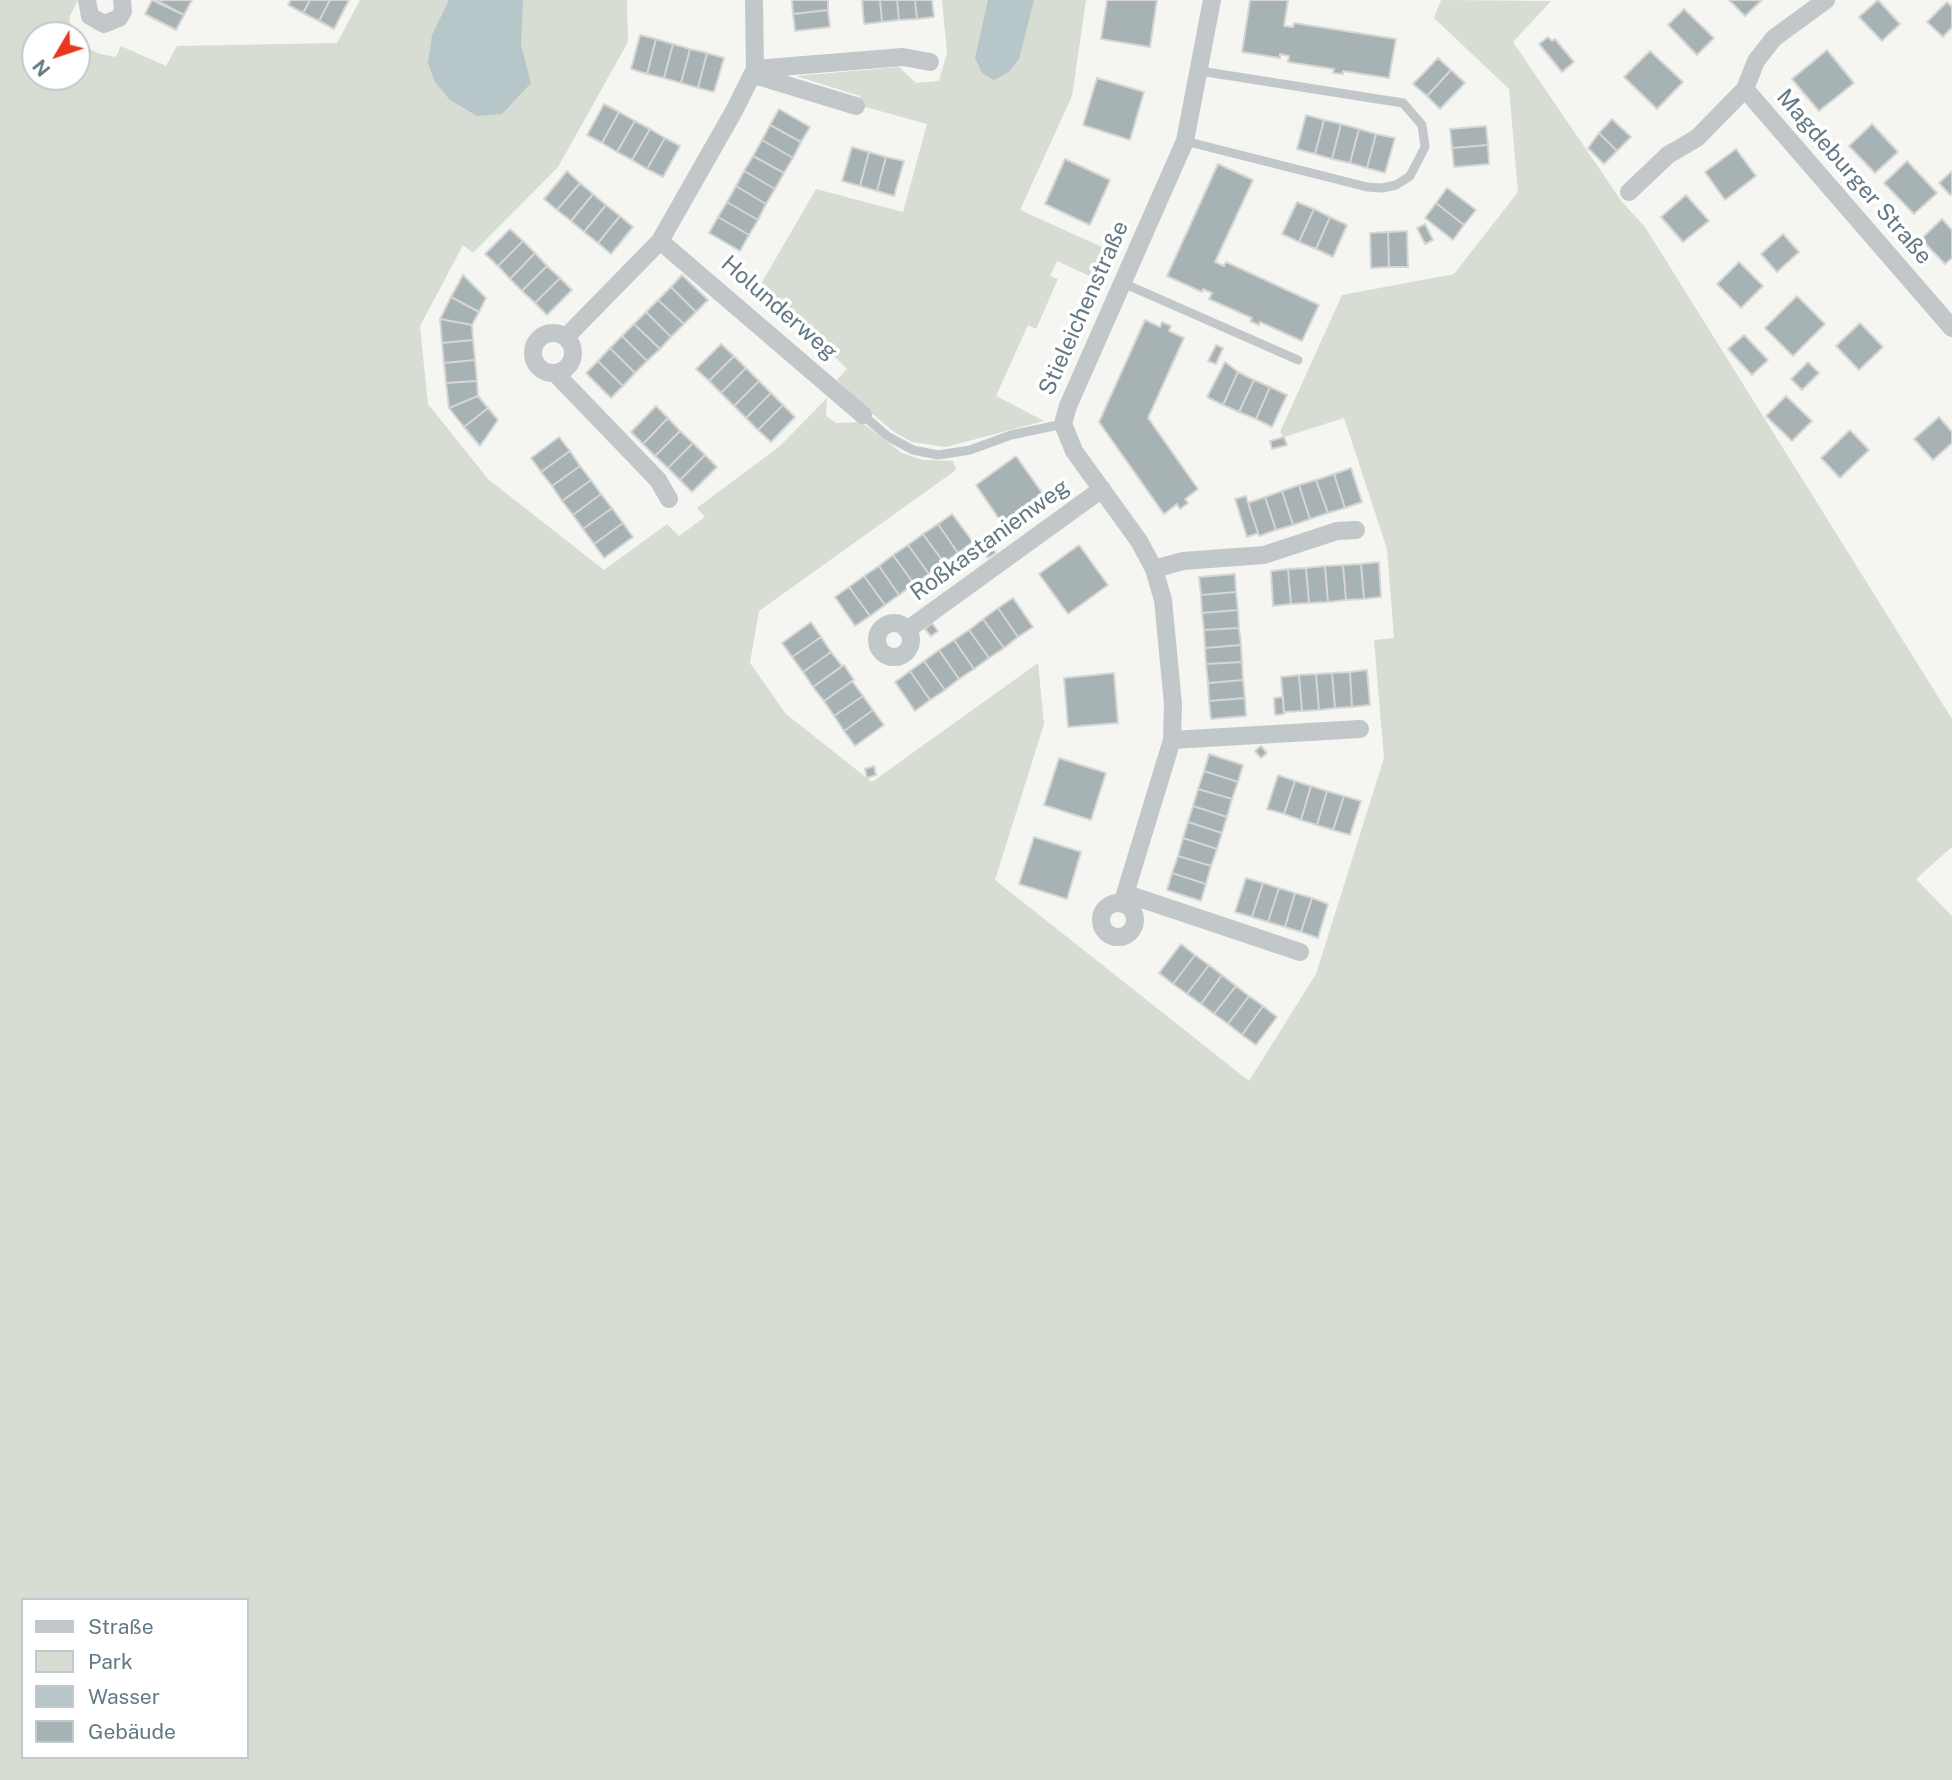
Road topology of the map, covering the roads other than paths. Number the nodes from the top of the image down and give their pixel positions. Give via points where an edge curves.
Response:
1 (87, 0) edge
2 (122, 0) edge
3 (754, 0) edge
4 (1212, 0) edge
5 (1826, 0) edge
6 (930, 62) dead end
7 (1200, 71) junction
8 (754, 72) junction
9 (1745, 89) junction
10 (856, 106) dead end
11 (1185, 141) junction
12 (1629, 192) dead end
13 (660, 241) junction
14 (1123, 283) junction
15 (1952, 328) edge
16 (566, 337) junction
17 (1298, 360) dead end
18 (555, 373) junction
19 (863, 415) joint
20 (1063, 424) junction
21 (1102, 489) junction
22 (669, 499) dead end
23 (1356, 530) dead end
24 (1154, 569) junction
25 (907, 630) dead end
26 (1360, 729) dead end
27 (1172, 740) junction
28 (1300, 952) dead end

1 - 2 street via 90,16 104,24 119,18
3 - 8 street
4 - 7 street, Stieleichenstraße
5 - 9 street via 1774,38 1756,61
6 - 8 street via 903,57
7 - 11 street, Stieleichenstraße
7 - 11 lane via 1396,101 1417,115 1425,147 1410,176 1382,188
8 - 10 street
8 - 13 street
9 - 12 street via 1697,138 1668,155
9 - 15 street, Magdeburger Straße
11 - 14 street, Stieleichenstraße
13 - 16 street
13 - 19 street, Holunderweg
14 - 17 lane
14 - 20 street, Stieleichenstraße
16 - 18 street via 572,359
16 - 18 street via 551,333 534,347 535,362
18 - 22 street via 657,480
19 - 20 lane via 887,436 914,450 938,455
20 - 21 street, Stieleichenstraße via 1074,451
21 - 24 street, Stieleichenstraße
21 - 25 street, Roßkastanienweg
23 - 24 street via 1337,531 1264,555 1183,561
24 - 27 street, Stieleichenstraße via 1163,600
26 - 27 street
27 - 28 street, Stieleichenstraße via 1124,899

